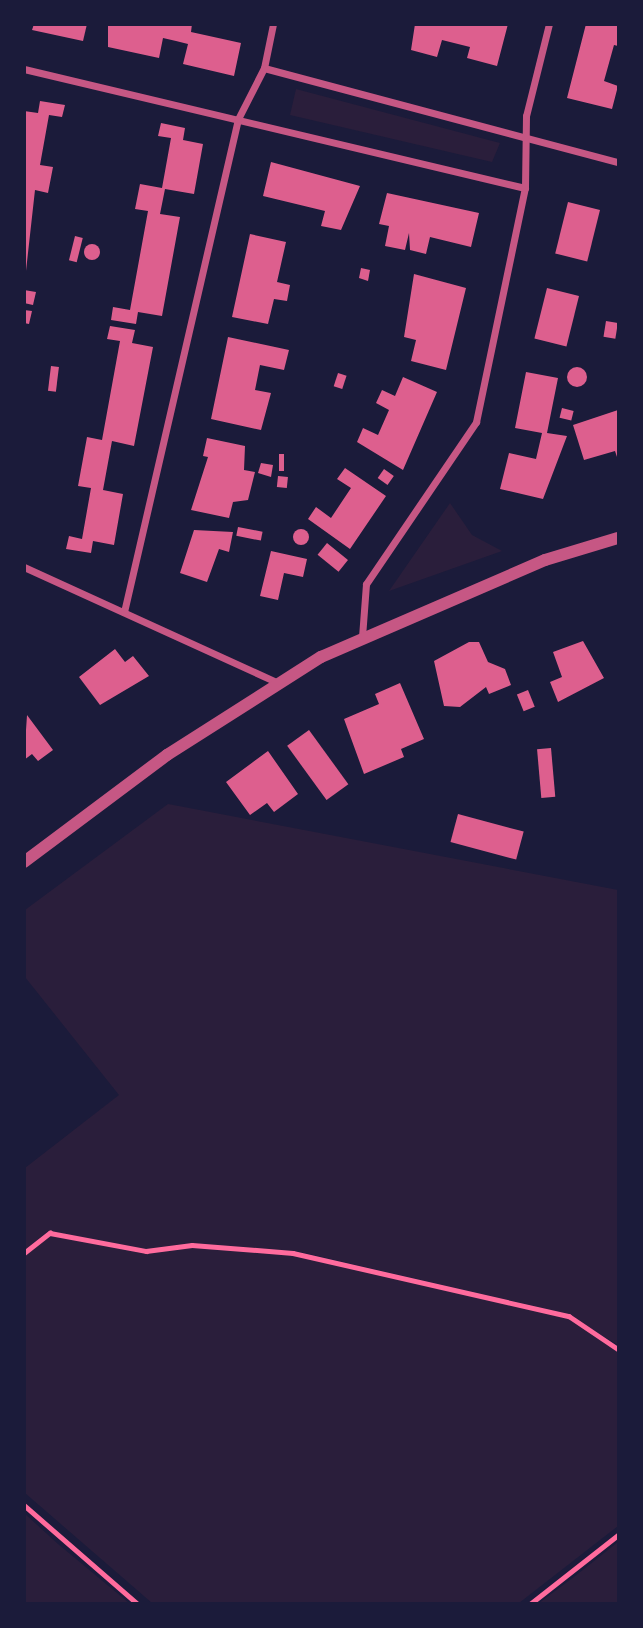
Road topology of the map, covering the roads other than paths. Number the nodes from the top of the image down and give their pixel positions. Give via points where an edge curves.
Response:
1 (273, 24) edge
2 (549, 24) edge
3 (264, 68) junction
4 (24, 69) edge
5 (238, 119) junction
6 (526, 137) junction
7 (618, 162) edge
8 (525, 188) junction
9 (618, 538) edge
10 (24, 567) edge
11 (124, 612) junction
12 (362, 637) junction
13 (276, 682) junction
14 (24, 862) edge

1 - 3 street
2 - 6 street
3 - 5 street
3 - 6 street
4 - 5 street
5 - 8 street
5 - 11 street
6 - 7 street
6 - 8 street
8 - 12 street via 475,422 366,584
9 - 12 street via 545,560
10 - 11 street
11 - 13 street
12 - 13 street
13 - 14 street

